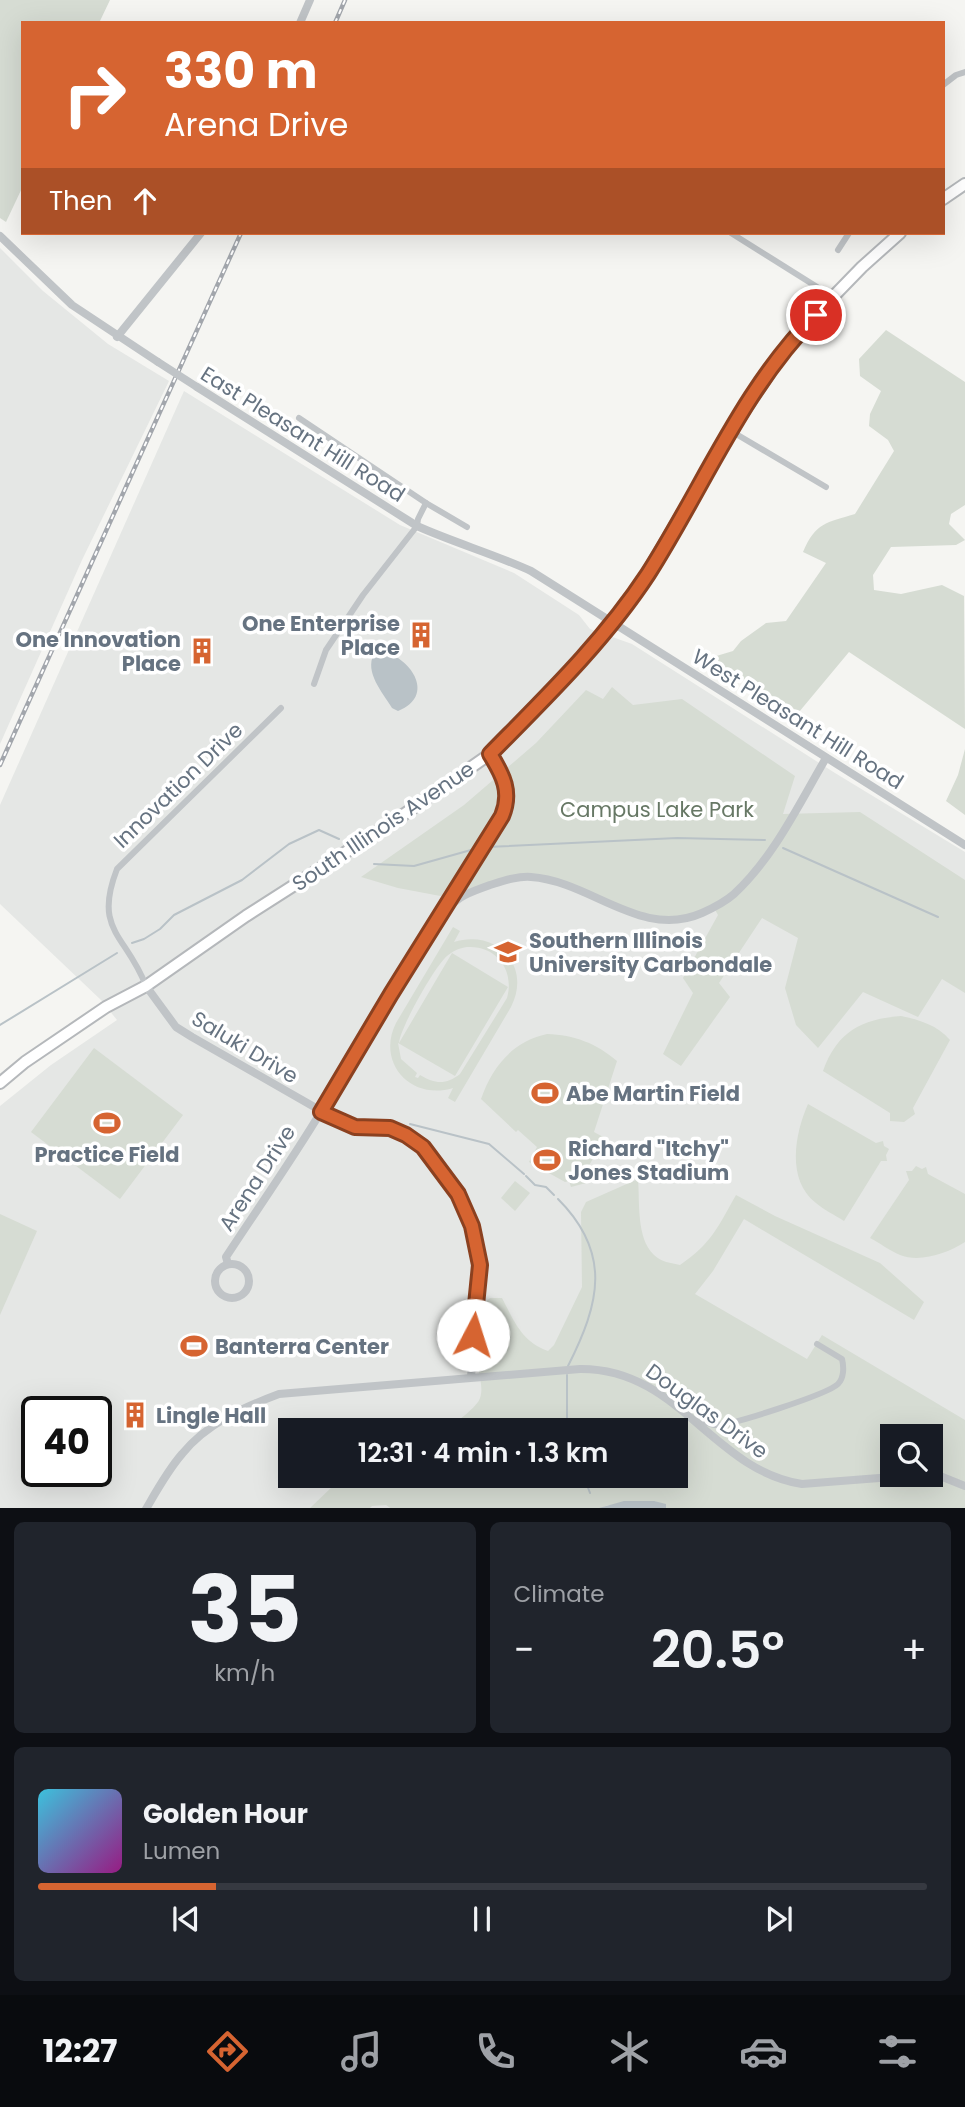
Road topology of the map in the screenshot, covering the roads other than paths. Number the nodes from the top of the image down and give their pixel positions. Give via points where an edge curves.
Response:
1 (310, 0) edge
2 (301, 21) edge
3 (965, 72) edge
4 (945, 83) edge
5 (965, 184) edge
6 (945, 198) edge
7 (199, 235) edge
8 (734, 235) edge
9 (848, 235) edge
10 (898, 235) edge
11 (0, 236) edge
12 (838, 250) dead end
13 (833, 297) junction
14 (117, 337) junction
15 (299, 418) dead end
16 (731, 431) junction
17 (826, 487) dead end
18 (426, 503) junction
19 (417, 526) junction
20 (467, 527) dead end
21 (612, 622) junction
22 (314, 684) dead end
23 (281, 708) dead end
24 (490, 754) junction
25 (826, 758) junction
26 (965, 845) edge
27 (440, 916) junction
28 (146, 986) junction
29 (0, 1083) edge
30 (321, 1112) junction
31 (228, 1264) junction
32 (817, 1344) dead end
33 (471, 1377) junction
34 (694, 1419) junction
35 (943, 1477) edge
36 (880, 1478) edge
37 (965, 1486) edge
38 (146, 1508) edge

1 - 2 street
3 - 4 street
5 - 6 highway
7 - 14 street
8 - 13 street
9 - 12 street
10 - 13 highway, South Illinois Avenue
11 - 14 street, East Pleasant Hill Road via 72,305
13 - 16 highway, South Illinois Avenue via 793,338
14 - 19 street, East Pleasant Hill Road, bridge
15 - 18 street
16 - 17 street
16 - 21 highway, South Illinois Avenue via 649,572
18 - 19 street
18 - 20 street
19 - 21 street, East Pleasant Hill Road via 531,571
19 - 22 street via 326,650
21 - 24 highway, South Illinois Avenue
21 - 25 street, West Pleasant Hill Road
23 - 28 street, Innovation Drive via 117,869 109,889 108,917
24 - 27 street via 506,785 506,805
24 - 28 highway, South Illinois Avenue
25 - 26 street, West Pleasant Hill Road
25 - 27 street, Arena Drive via 761,864 733,895 691,918 640,916 589,893 530,877 478,889
27 - 30 street, Arena Drive
28 - 29 highway, South Illinois Avenue via 106,1007
28 - 30 street, Saluki Drive via 176,1027
30 - 31 street, Arena Drive via 226,1257
30 - 33 street, Saluki Drive via 355,1127 390,1128 415,1140 465,1205 480,1265
31 - 31 street, Arena Drive via 218,1271 215,1284 224,1297 235,1298 246,1293 250,1280 244,1268
32 - 34 street via 842,1359 840,1382 831,1390 717,1426
33 - 34 street, Douglas Drive via 607,1370 641,1382
33 - 38 street, Douglas Drive via 279,1394 257,1402 195,1440
34 - 36 street, Douglas Drive via 737,1456 785,1480
35 - 37 street

